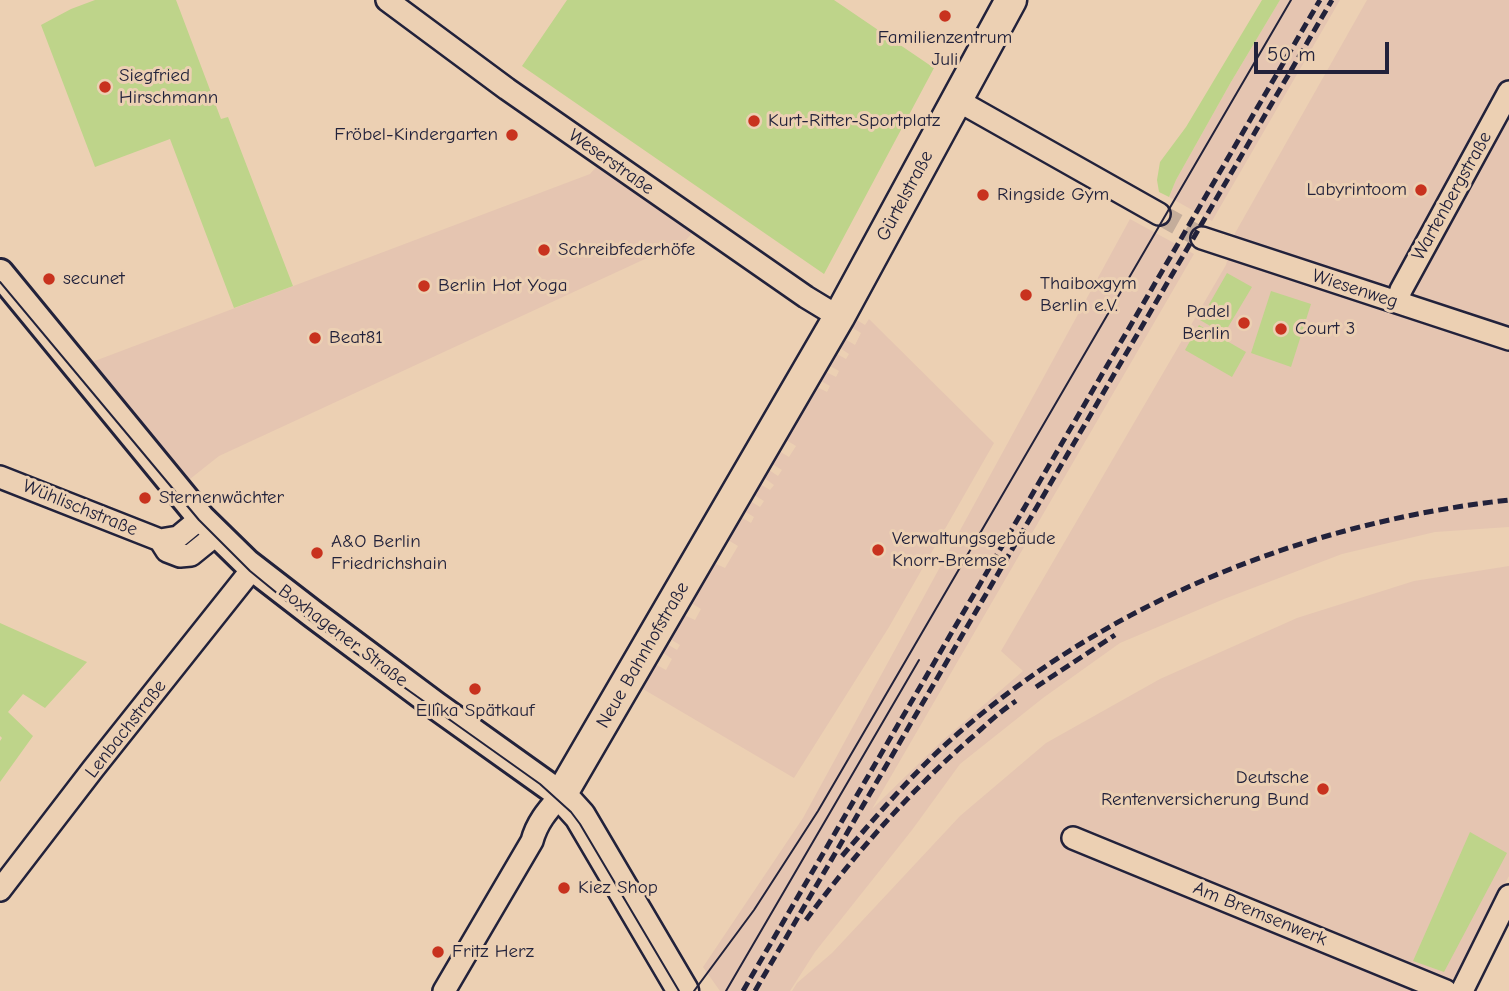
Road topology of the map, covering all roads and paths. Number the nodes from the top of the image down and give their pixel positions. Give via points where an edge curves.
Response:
1 (387, 0) edge
2 (1011, 0) edge
3 (1509, 92) edge
4 (957, 100) junction
5 (1159, 214) tunnel mouth
6 (1202, 238) tunnel mouth
7 (0, 273) edge
8 (1396, 302) junction
9 (839, 317) junction
10 (1509, 339) edge
11 (0, 477) edge
12 (209, 526) junction
13 (253, 568) junction
14 (561, 795) junction
15 (1073, 838) dead end
16 (0, 890) edge
17 (1509, 896) edge
18 (444, 991) edge
19 (683, 991) edge
20 (1446, 991) edge
21 (1462, 991) edge

1 - 9 street, Weserstraße via 507,89
2 - 4 main road, Gürtelstraße
3 - 8 street, Wartenbergstraße
4 - 5 street
4 - 9 main road, Gürtelstraße
6 - 8 street, Wiesenweg
7 - 12 street, Boxhagener Straße
8 - 10 street, Wiesenweg
9 - 14 main road, Neue Bahnhofstraße
11 - 12 street, Wühlischstraße via 160,540 166,551 186,557
12 - 13 street, Boxhagener Straße
13 - 14 street, Boxhagener Straße
13 - 16 street, Lenbachstraße
14 - 18 street, Neue Bahnhofstraße via 544,813
14 - 19 main road, Boxhagener Straße via 580,816
15 - 20 street, Am Bremsenwerk
17 - 21 street

